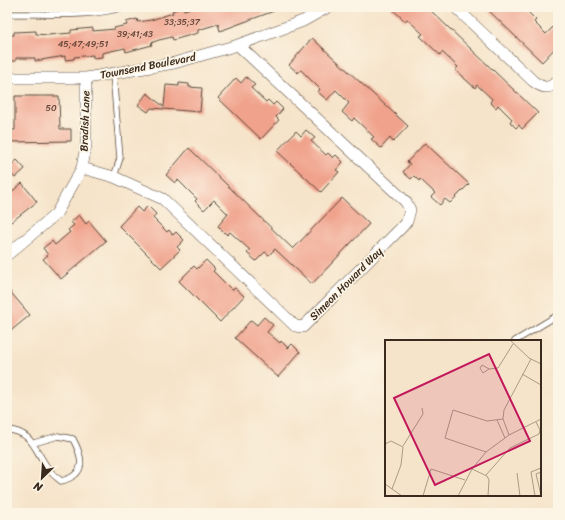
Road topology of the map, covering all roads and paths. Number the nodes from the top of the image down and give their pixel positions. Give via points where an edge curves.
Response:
1 (125, 7) edge
2 (328, 7) edge
3 (455, 7) edge
4 (7, 14) edge
5 (238, 45) junction
6 (113, 74) junction
7 (7, 78) edge
8 (86, 78) junction
9 (558, 81) edge
10 (82, 168) junction
11 (114, 177) junction
12 (7, 255) edge
13 (558, 315) edge
14 (516, 340) edge
15 (7, 430) edge
16 (34, 443) junction

1 - 4 lane via 76,13
2 - 5 street, Townsend Boulevard via 303,21
3 - 9 street via 540,86 546,88
5 - 6 street, Townsend Boulevard via 174,63
5 - 11 street, Simeon Howard Way via 406,202 410,210 407,221 401,228 303,328 299,328 163,199
6 - 8 street, Townsend Boulevard
6 - 11 lane via 120,158
7 - 8 street, Townsend Boulevard
8 - 10 street, Bradish Lane via 86,146
10 - 11 street, Simeon Howard Way
10 - 12 street, Bradish Lane via 56,214
13 - 14 lane
15 - 16 lane via 16,430
16 - 16 lane via 51,472 61,481 72,478 78,472 82,456 73,439 58,436

